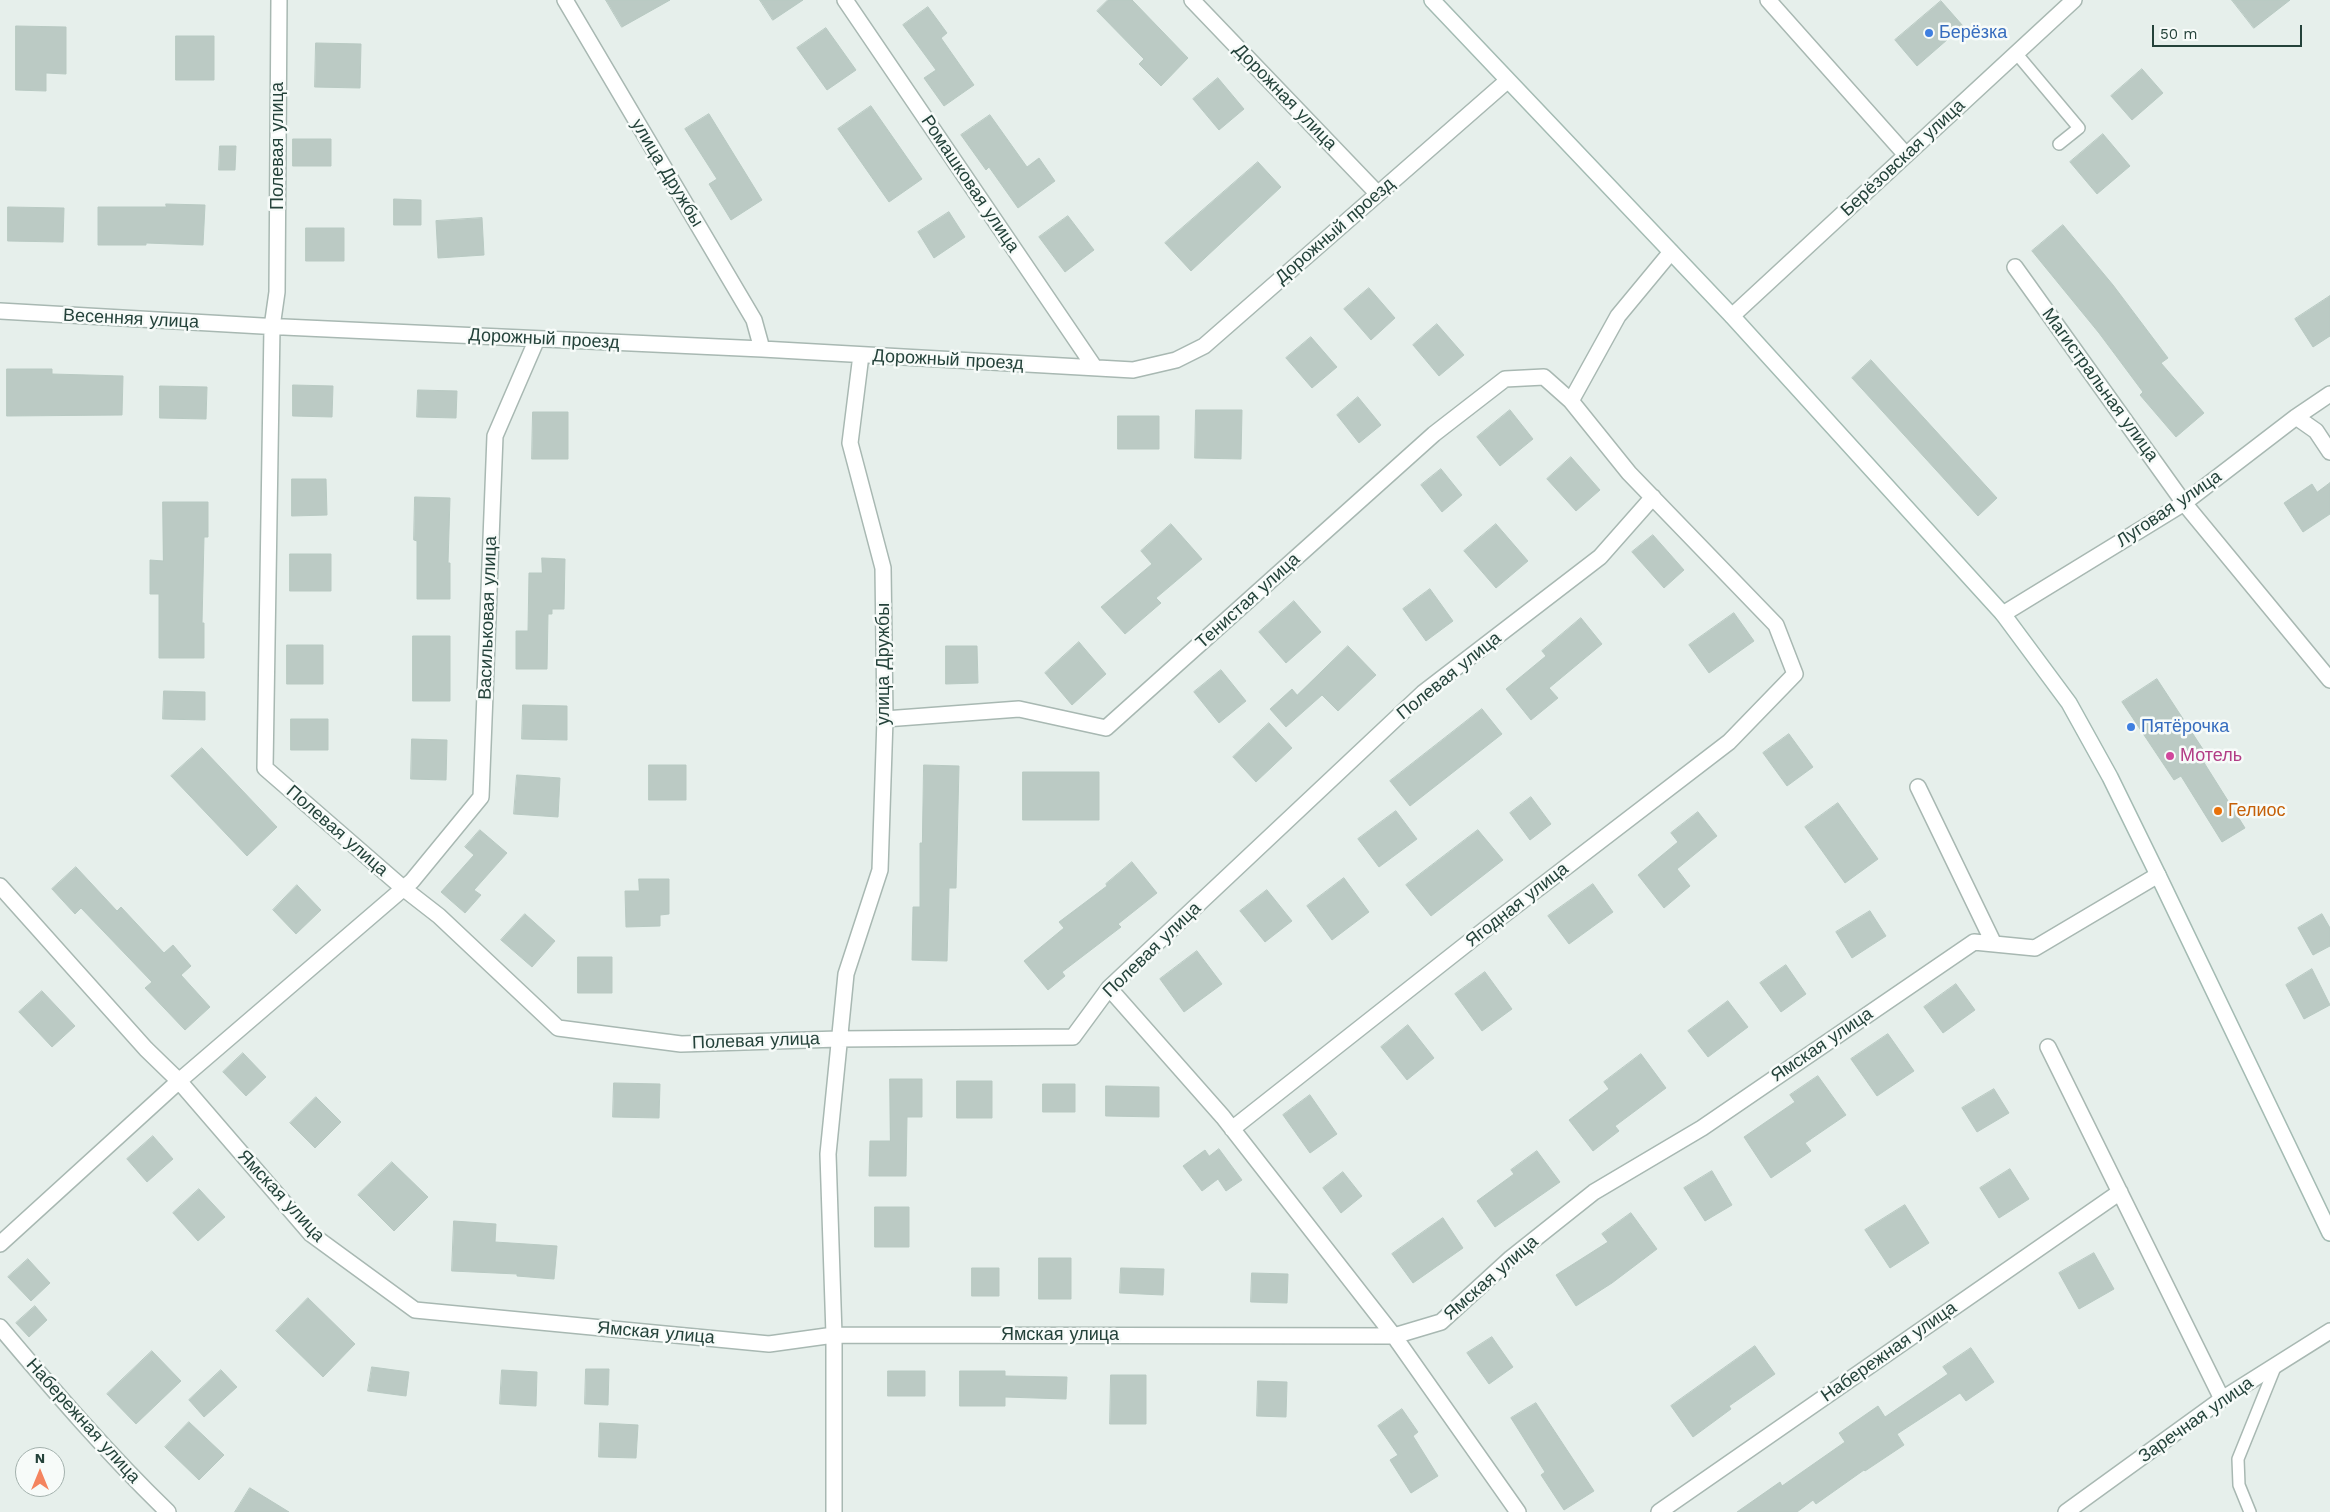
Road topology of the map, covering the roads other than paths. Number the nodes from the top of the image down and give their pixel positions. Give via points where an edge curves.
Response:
1 (279, 0) edge
2 (565, 0) edge
3 (845, 0) edge
4 (1192, 0) edge
5 (1432, 0) edge
6 (1768, 0) edge
7 (2074, 0) edge
8 (2016, 53) junction
9 (1507, 81) junction
10 (2059, 144) dead end
11 (1906, 155) junction
12 (1378, 194) junction
13 (1671, 252) junction
14 (2015, 267) dead end
15 (0, 311) edge
16 (1732, 316) junction
17 (274, 327) junction
18 (537, 339) junction
19 (762, 349) junction
20 (860, 355) junction
21 (1095, 368) junction
22 (2330, 394) edge
23 (1570, 401) junction
24 (2296, 417) junction
25 (2330, 452) edge
26 (1653, 497) junction
27 (2184, 503) junction
28 (2003, 614) junction
29 (2330, 680) edge
30 (885, 719) junction
31 (1918, 787) dead end
32 (2158, 875) junction
33 (408, 884) junction
34 (0, 886) edge
35 (1994, 944) junction
36 (1109, 988) junction
37 (838, 1039) junction
38 (2048, 1047) dead end
39 (179, 1081) junction
40 (1232, 1128) junction
41 (2120, 1192) junction
42 (2330, 1234) edge
43 (0, 1244) edge
44 (0, 1327) edge
45 (2330, 1331) edge
46 (834, 1335) junction
47 (1394, 1336) junction
48 (2276, 1365) junction
49 (2222, 1399) junction
50 (168, 1512) edge
51 (834, 1512) edge
52 (1518, 1512) edge
53 (1659, 1512) edge
54 (2066, 1512) edge
55 (2250, 1512) edge

1 - 17 street, Полевая улица
2 - 19 street, улица Дружбы via 754,320
3 - 21 street, Ромашковая улица
4 - 12 street, Дорожная улица
5 - 9 street
6 - 11 street
7 - 8 street, Берёзовская улица
8 - 10 lane via 2079,128
8 - 11 street, Берёзовская улица
9 - 12 street, Дорожный проезд
9 - 13 street
11 - 16 street, Берёзовская улица
12 - 21 street, Дорожный проезд via 1204,346 1176,360 1134,370
13 - 16 street
13 - 23 street via 1618,316
14 - 27 street, Магистральная улица
15 - 17 street, Весенняя улица
16 - 28 street
17 - 18 street, Дорожный проезд
17 - 33 street, Полевая улица via 268,771
18 - 19 street, Дорожный проезд
18 - 33 street, Васильковая улица via 495,436 481,797
19 - 20 street, Дорожный проезд
20 - 21 street, Дорожный проезд
20 - 30 street, улица Дружбы via 850,443 884,568
22 - 24 street, Луговая улица
23 - 26 street
23 - 30 street, Тенистая улица via 1544,377 1505,379 1434,434 1106,728 1019,709
24 - 25 street via 2316,431
24 - 27 street, Луговая улица
26 - 36 street, Полевая улица via 1600,558 1422,693
26 - 40 street, Ягодная улица via 1776,625 1795,674 1729,742
27 - 28 street, Луговая улица
27 - 29 street, Магистральная улица
28 - 32 street via 2069,703
30 - 37 street, улица Дружбы via 880,870 846,974
31 - 35 street
32 - 35 street, Ямская улица via 2035,948
32 - 42 street
33 - 37 street, Полевая улица via 558,1028 681,1044
33 - 39 street, Васильковая улица
34 - 39 street, Ямская улица via 146,1049
35 - 47 street, Ямская улица via 1974,942 1702,1128 1594,1192 1511,1258 1442,1322
36 - 37 street, Полевая улица via 1074,1037
36 - 40 street
37 - 46 street, улица Дружбы via 828,1154
38 - 41 street
39 - 43 street, Васильковая улица
39 - 46 street, Ямская улица via 311,1234 415,1310 769,1344
40 - 47 street
41 - 49 street
41 - 53 street, Набережная улица
44 - 50 street, Набережная улица via 70,1410
45 - 48 street, Заречная улица
46 - 47 street, Ямская улица
46 - 51 street, улица Дружбы
47 - 52 street
48 - 49 street, Заречная улица
48 - 55 lane via 2238,1459 2239,1485
49 - 54 street, Заречная улица

